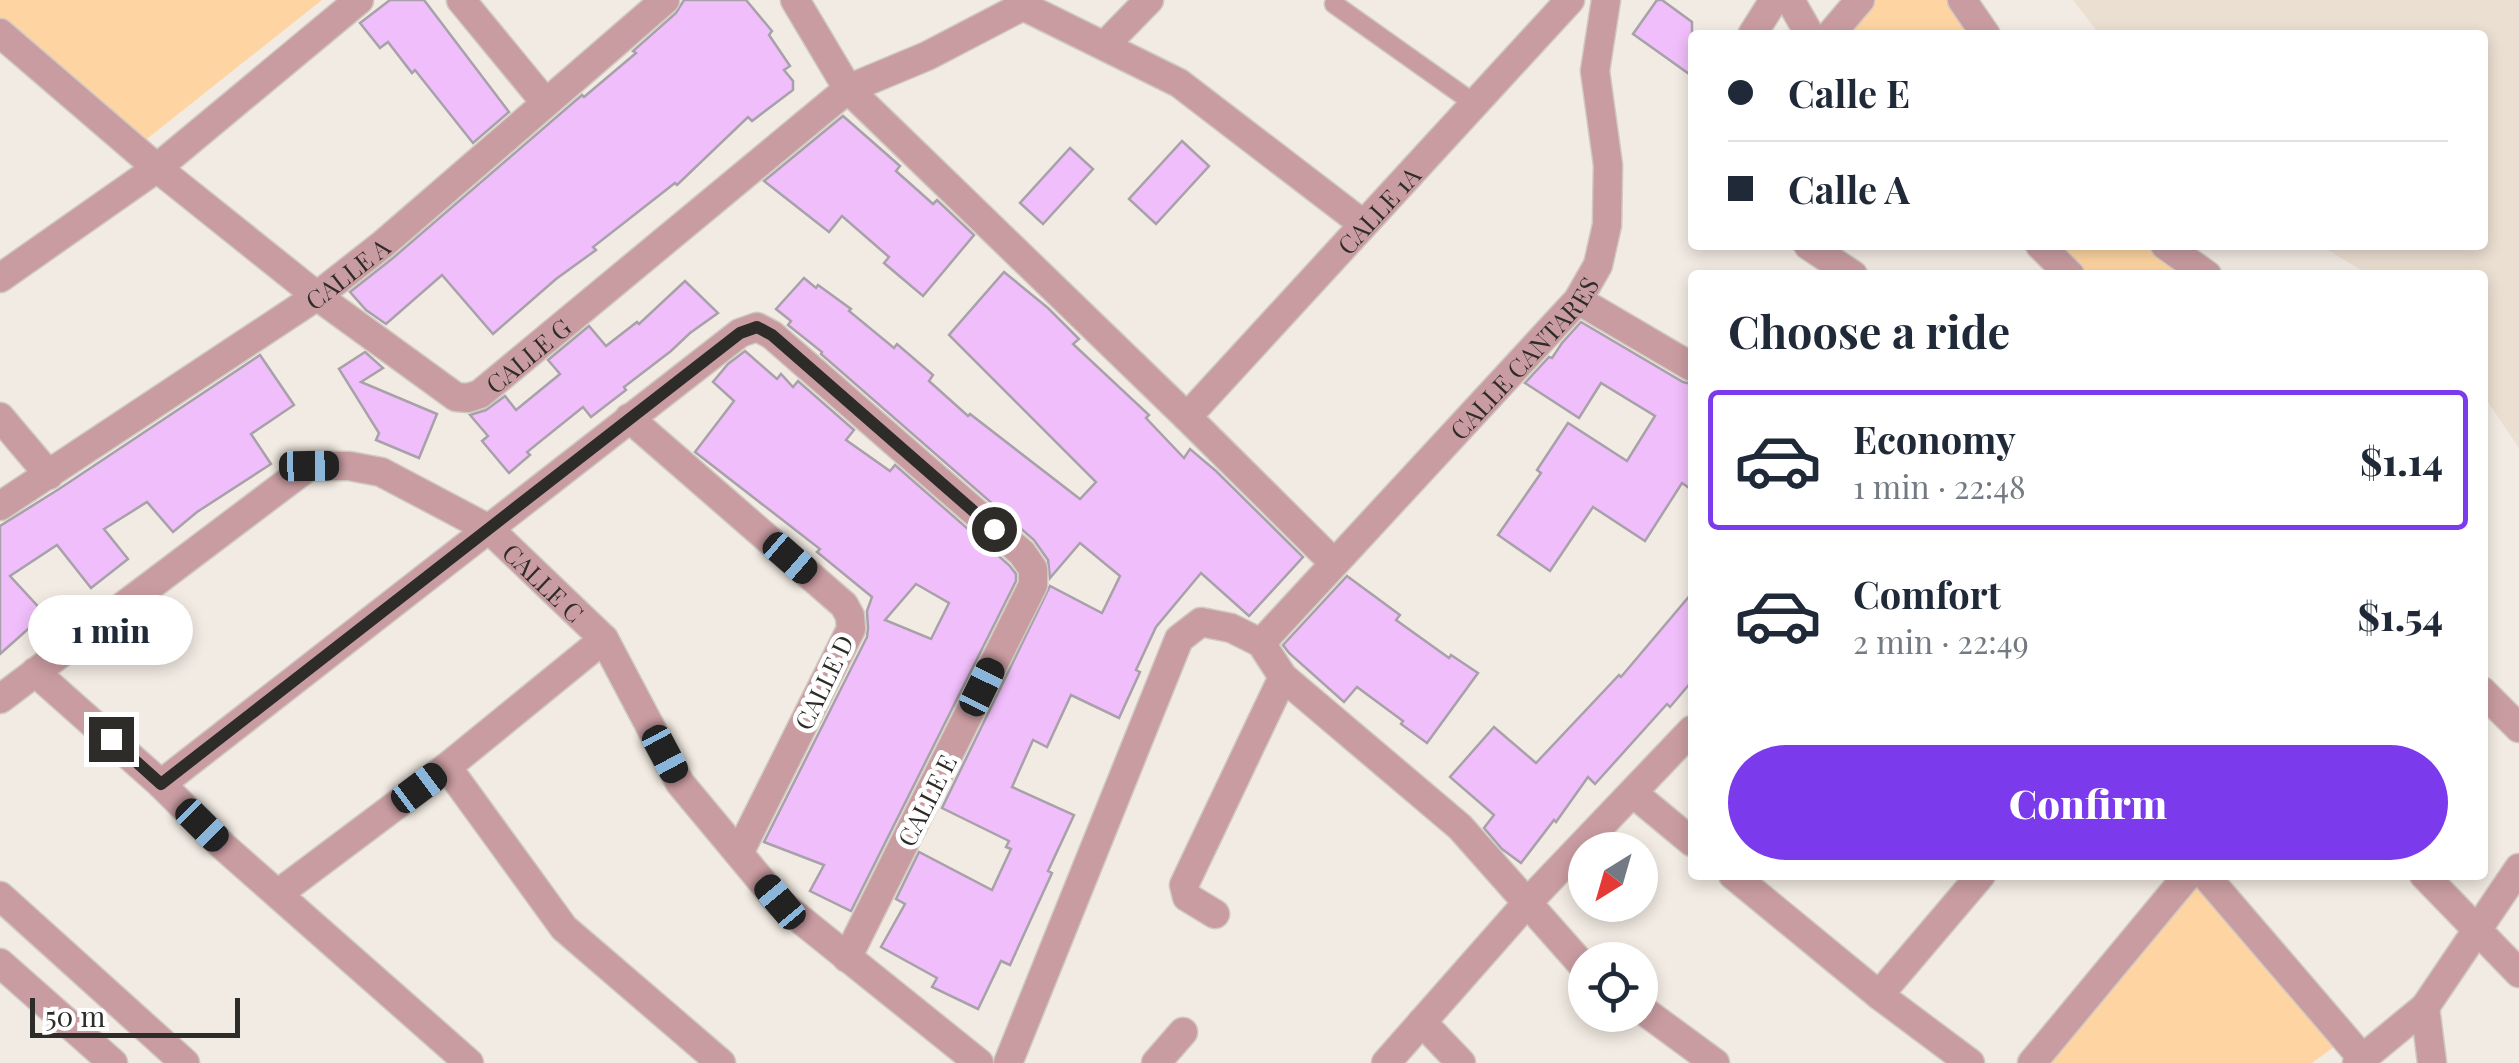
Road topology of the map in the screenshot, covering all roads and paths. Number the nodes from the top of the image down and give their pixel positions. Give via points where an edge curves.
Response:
1 (359, 0) edge
2 (461, 0) edge
3 (665, 0) edge
4 (796, 0) edge
5 (1149, 0) edge
6 (1570, 0) edge
7 (1606, 0) edge
8 (1774, 0) edge
9 (1790, 0) edge
10 (1860, 0) edge
11 (1962, 0) edge
12 (1022, 3) edge
13 (1334, 4) dead end
14 (1755, 30) edge
15 (1807, 30) edge
16 (1834, 30) edge
17 (1983, 30) edge
18 (0, 33) edge
19 (1105, 45) junction
20 (848, 89) junction
21 (545, 102) junction
22 (1474, 104) junction
23 (157, 168) junction
24 (1363, 224) junction
25 (1816, 250) edge
26 (2045, 250) edge
27 (2172, 250) edge
28 (1846, 270) edge
29 (2065, 270) edge
30 (2199, 270) edge
31 (0, 278) edge
32 (317, 296) junction
33 (1578, 300) junction
34 (1688, 365) edge
35 (0, 417) edge
36 (1186, 417) junction
37 (629, 418) junction
38 (49, 475) junction
39 (0, 506) edge
40 (488, 529) junction
41 (1334, 563) junction
42 (604, 639) junction
43 (1262, 643) junction
44 (35, 672) junction
45 (1284, 677) junction
46 (2488, 697) edge
47 (0, 699) edge
48 (2519, 728) edge
49 (1688, 734) edge
50 (447, 767) junction
51 (161, 784) junction
52 (1633, 793) junction
53 (1688, 839) edge
54 (739, 853) junction
55 (2519, 868) edge
56 (1739, 880) edge
57 (1977, 880) edge
58 (2184, 880) edge
59 (2209, 880) edge
60 (2429, 880) edge
61 (279, 893) junction
62 (0, 896) edge
63 (1527, 903) junction
64 (1216, 914) dead end
65 (2478, 932) junction
66 (1568, 949) edge
67 (847, 958) junction
68 (0, 963) edge
69 (2519, 973) edge
70 (1879, 995) junction
71 (2425, 1007) junction
72 (1658, 1021) edge
73 (1422, 1022) junction
74 (1183, 1032) dead end
75 (2360, 1061) edge
76 (112, 1063) edge
77 (185, 1063) edge
78 (469, 1063) edge
79 (721, 1063) edge
80 (979, 1063) edge
81 (1008, 1063) edge
82 (1156, 1063) edge
83 (1386, 1063) edge
84 (1461, 1063) edge
85 (1715, 1063) edge
86 (1970, 1063) edge
87 (2032, 1063) edge
88 (2432, 1063) edge

1 - 23 street
2 - 21 street
3 - 21 street, CALLE A
4 - 20 street
5 - 19 street
6 - 22 street, CALLE 1A
7 - 33 street, CALLE CANTARES via 1595,72 1608,166 1607,226 1598,265
8 - 14 street
9 - 15 street
10 - 16 street
11 - 17 street
12 - 19 street
12 - 20 street, CALLE G via 927,56
13 - 22 lane
18 - 23 street, CALLE G
19 - 24 street via 1179,83
20 - 32 street, CALLE G via 480,394 456,397
20 - 36 street
21 - 32 street, CALLE A
22 - 24 street, CALLE 1A
23 - 31 street
23 - 32 street, CALLE G
24 - 36 street, CALLE 1A
25 - 28 street
26 - 29 street
27 - 30 street
32 - 38 street, CALLE A
33 - 34 street
33 - 41 street, CALLE CANTARES
35 - 38 street
36 - 41 street
37 - 40 street, CALLE E
37 - 54 street, CALLE D via 850,616 851,629
37 - 67 street, CALLE E via 757,327 1008,540 1032,569 1033,586
38 - 39 street, CALLE A
40 - 42 street, CALLE C
40 - 44 street, CALLE C via 380,472 309,466
40 - 51 street, CALLE E
41 - 43 street, CALLE CANTARES
42 - 50 street
42 - 54 street, CALLE C via 680,783
43 - 45 street
43 - 81 street via 1201,622 1179,640
44 - 47 street, CALLE C
44 - 51 street
45 - 63 street via 1460,827
45 - 64 street via 1184,885 1187,896
46 - 48 street
49 - 52 street
50 - 61 street
50 - 79 street via 564,928
51 - 61 street
52 - 53 street
52 - 63 street
54 - 67 street, CALLE C via 780,902
55 - 65 street
56 - 70 street
57 - 70 street
58 - 87 street
59 - 75 street
60 - 65 street
61 - 78 street
62 - 77 street
63 - 66 street
63 - 73 street
65 - 69 street
65 - 71 street
67 - 80 street, CALLE C
68 - 76 street
70 - 86 street
71 - 75 street
71 - 88 street
72 - 85 street
73 - 83 street
73 - 84 street
74 - 82 street

